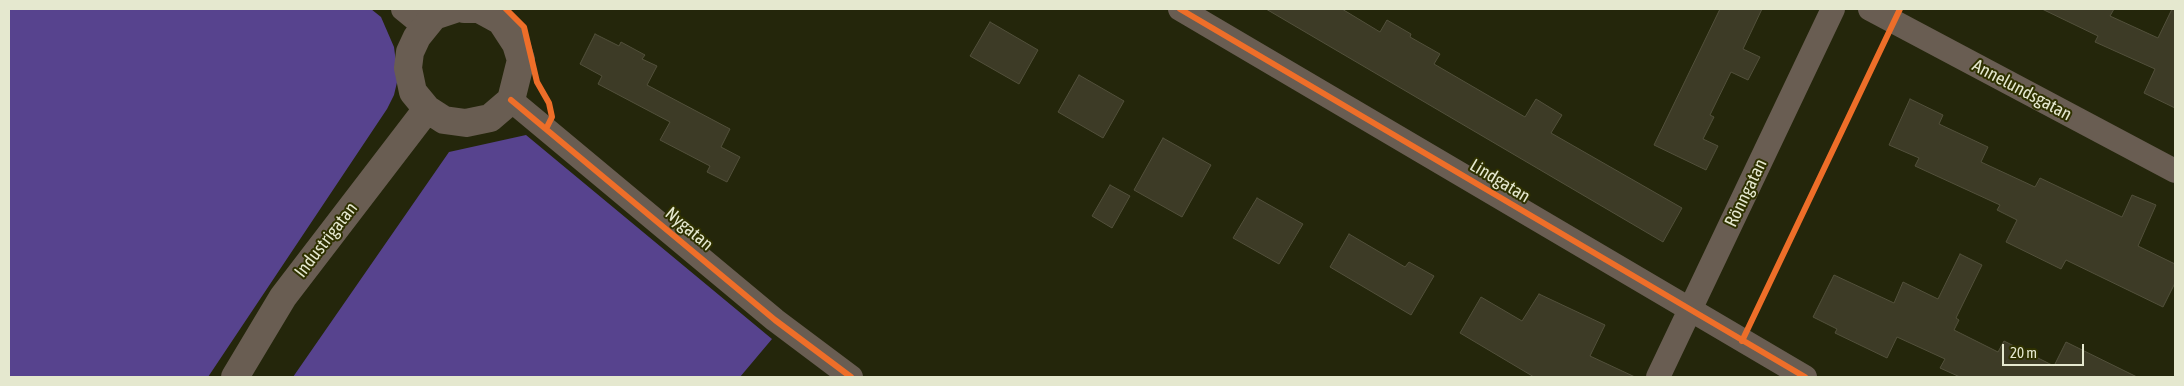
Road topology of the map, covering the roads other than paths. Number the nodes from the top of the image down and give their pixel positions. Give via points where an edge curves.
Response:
1 (403, 9) edge
2 (455, 9) edge
3 (464, 9) edge
4 (1180, 9) edge
5 (1833, 9) edge
6 (1870, 9) edge
7 (499, 14) edge
8 (425, 27) junction
9 (511, 100) junction
10 (427, 109) junction
11 (2175, 171) edge
12 (1690, 310) junction
13 (234, 377) edge
14 (851, 377) edge
15 (1658, 377) edge
16 (1805, 377) edge

1 - 8 street
2 - 8 street via 434,16
3 - 7 street
4 - 12 street, Lindgatan
5 - 12 street, Rönngatan
6 - 11 street, Annelundsgatan
7 - 9 street via 521,60
8 - 10 street via 410,52 408,68 414,92
9 - 10 street via 490,118 466,123 444,120
9 - 14 street, Nygatan via 775,320
10 - 13 street, Industrigatan via 283,297
12 - 15 street, Rönngatan
12 - 16 street, Lindgatan

